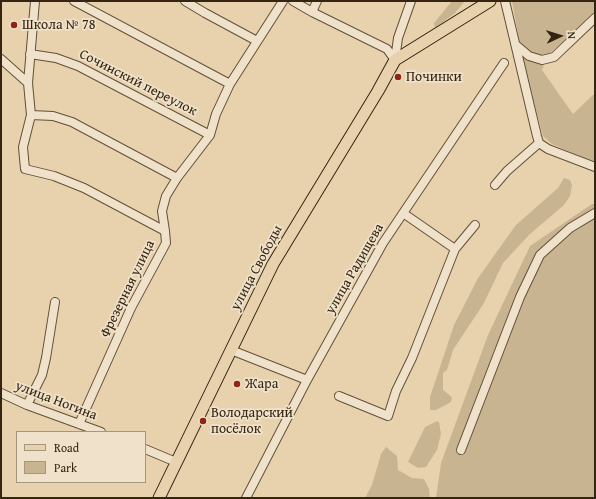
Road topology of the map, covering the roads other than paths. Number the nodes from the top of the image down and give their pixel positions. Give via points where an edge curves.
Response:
1 (35, 1) edge
2 (74, 1) edge
3 (185, 1) edge
4 (283, 1) edge
5 (293, 1) edge
6 (317, 1) edge
7 (411, 1) edge
8 (490, 1) edge
9 (505, 1) edge
10 (312, 12) junction
11 (595, 18) edge
12 (257, 41) junction
13 (516, 45) junction
14 (30, 54) junction
15 (1, 59) edge
16 (395, 60) junction
17 (504, 63) dead end
18 (28, 83) junction
19 (230, 84) junction
20 (31, 115) junction
21 (210, 134) junction
22 (539, 143) junction
23 (595, 167) edge
24 (177, 178) junction
25 (495, 185) dead end
26 (162, 211) junction
27 (595, 213) edge
28 (403, 214) junction
29 (148, 222) junction
30 (474, 225) dead end
31 (165, 231) junction
32 (455, 249) junction
33 (55, 302) dead end
34 (231, 350) junction
35 (307, 380) junction
36 (1, 393) edge
37 (339, 396) dead end
38 (27, 405) junction
39 (79, 424) junction
40 (98, 431) edge
41 (146, 449) edge
42 (461, 450) dead end
43 (176, 462) junction
44 (159, 498) edge
45 (246, 498) edge

1 - 14 street
2 - 19 street
3 - 12 street
4 - 12 street, Фрезерная улица
5 - 10 street
6 - 10 street
7 - 16 street via 398,38
8 - 16 main road
9 - 13 street
10 - 16 street via 386,49
11 - 13 street via 554,57 542,60 529,56
12 - 19 street, Фрезерная улица
13 - 22 street
14 - 18 street
14 - 21 street, Сочинский переулок via 56,58 78,66
15 - 18 street
16 - 34 main road, улица Свободы via 273,264
17 - 28 street, улица Радищева
18 - 20 street
19 - 21 street, Фрезерная улица
20 - 24 street via 53,116 72,122
20 - 29 street via 24,147 25,169 54,176 84,188
21 - 24 street, Фрезерная улица
22 - 23 street
22 - 25 street
24 - 26 street, Фрезерная улица via 166,196
26 - 29 street
26 - 31 street, Фрезерная улица
27 - 42 street via 570,228 540,256 520,297
28 - 32 street
28 - 35 street, улица Радищева
29 - 31 street
30 - 32 street
31 - 39 street, Фрезерная улица via 166,243 131,308
32 - 37 street via 388,416
33 - 38 street via 42,375
34 - 35 street
34 - 43 main road, улица Свободы
35 - 45 street, улица Радищева
36 - 38 street, улица Ногина
38 - 39 street, улица Ногина
39 - 40 street, улица Ногина
41 - 43 street
43 - 44 main road, улица Свободы

